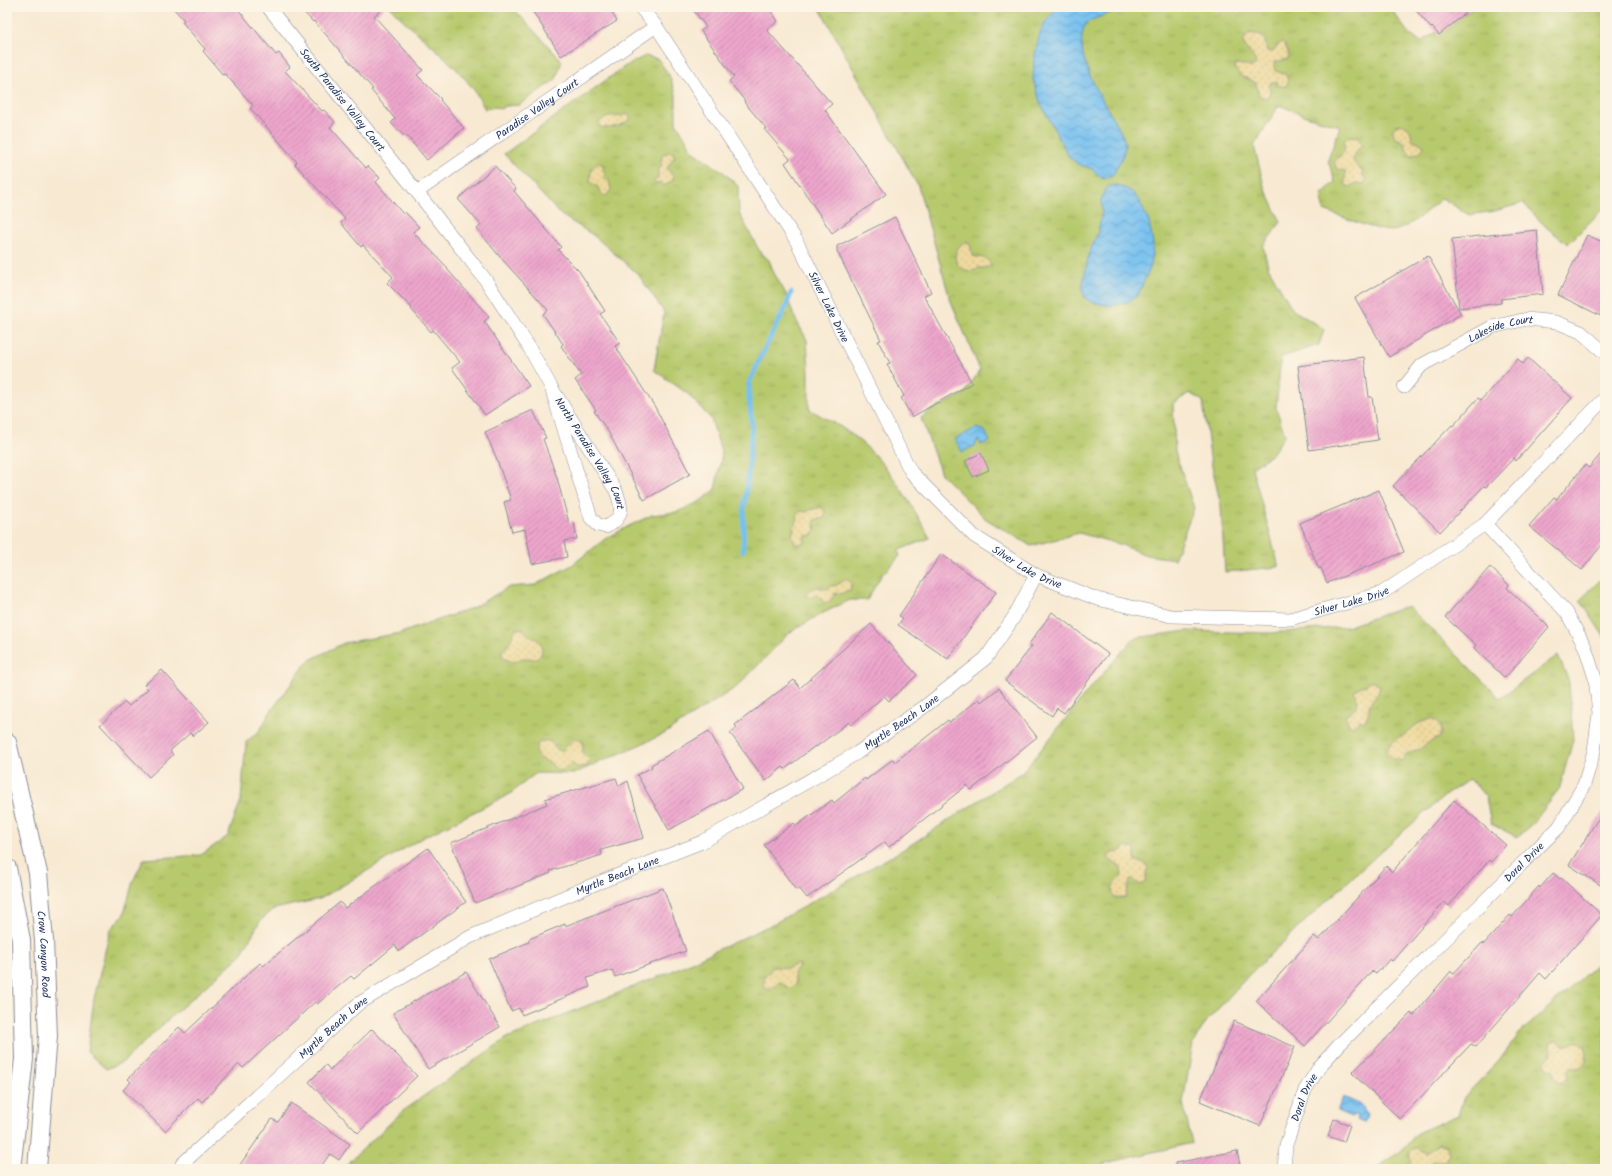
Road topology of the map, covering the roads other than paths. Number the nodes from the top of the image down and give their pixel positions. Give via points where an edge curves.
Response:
1 (268, 7) edge
2 (640, 7) edge
3 (650, 7) edge
4 (656, 26) junction
5 (418, 192) junction
6 (1605, 353) edge
7 (551, 387) junction
8 (1404, 387) dead end
9 (1605, 398) edge
10 (1485, 524) junction
11 (1036, 575) junction
12 (7, 742) edge
13 (7, 868) edge
14 (182, 1164) dead end
15 (11, 1169) edge
16 (37, 1169) edge
17 (1284, 1169) edge

1 - 5 street, South Paradise Valley Court
2 - 4 street, Silver Lake Drive
3 - 4 street, Silver Lake Drive
4 - 5 street, Paradise Valley Court
4 - 11 street, Silver Lake Drive via 796,240 911,472 974,536
5 - 7 street, North Paradise Valley Court via 485,279 529,347
6 - 8 street, Lakeside Court via 1581,332 1556,322 1527,319 1492,327 1422,365
7 - 7 street, North Paradise Valley Court via 591,518 598,525 606,527 615,523 622,504
9 - 10 street, Silver Lake Drive
10 - 11 street, Silver Lake Drive via 1382,593 1290,619 1172,616 1097,599
10 - 17 street, Doral Drive via 1567,613 1585,647 1595,678 1599,713 1594,750 1584,784 1559,827 1320,1066 1302,1097 1286,1145
11 - 14 street, Myrtle Beach Lane via 1014,617 986,658 924,707 857,753 702,842 470,937 358,1004
12 - 16 main road, Crow Canyon Road via 38,873 44,941 48,1036
13 - 15 main road, Crow Canyon Road via 21,940 24,1059

